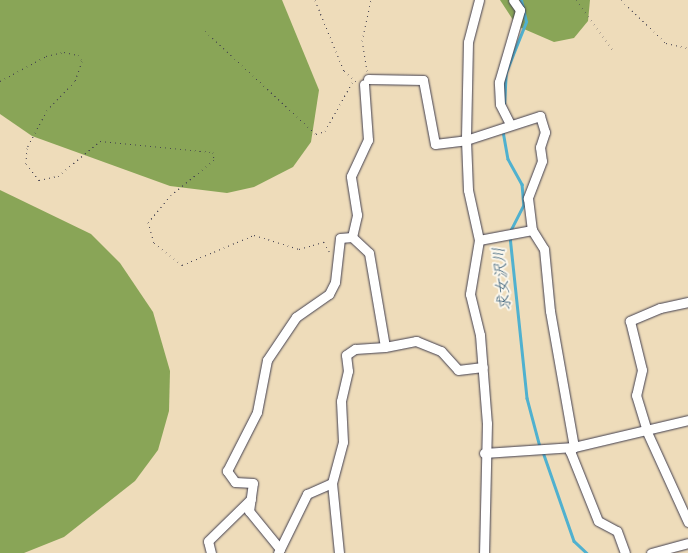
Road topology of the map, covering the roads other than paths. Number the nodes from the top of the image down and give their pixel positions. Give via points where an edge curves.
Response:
1 (479, 0) edge
2 (513, 0) edge
3 (510, 124) junction
4 (466, 140) junction
5 (532, 230) junction
6 (352, 236) junction
7 (479, 240) junction
8 (688, 302) edge
9 (385, 347) junction
10 (483, 367) junction
11 (688, 420) edge
12 (647, 432) junction
13 (574, 447) junction
14 (484, 454) junction
15 (332, 483) junction
16 (251, 499) junction
17 (688, 522) edge
18 (688, 544) edge
19 (279, 551) edge
20 (211, 553) edge
21 (339, 553) edge
22 (484, 553) edge
23 (625, 553) edge
24 (651, 553) edge

1 - 4 street via 468,42
2 - 3 street via 520,10 517,31 499,82 500,104
3 - 4 street
3 - 5 street via 540,116 544,123 542,161 528,198
4 - 6 street via 435,144 423,80 366,81 368,140 351,176 357,215
4 - 7 street via 468,190
5 - 7 street
5 - 13 street via 544,249 549,272 550,312
6 - 9 street via 369,253
6 - 16 street via 340,238 335,282 329,294 296,317 267,360 257,412 228,471 229,479 253,484
7 - 10 street via 470,294
8 - 12 street via 660,308 630,321 642,370 636,396
9 - 10 street via 416,341 441,352 458,370
9 - 15 street via 355,348 346,355 348,371 341,402 343,442
10 - 14 street
11 - 12 street
12 - 13 street
12 - 17 street
13 - 14 street
13 - 23 street via 570,451 586,497 598,521 617,531
14 - 22 street
15 - 19 street via 307,494
15 - 21 street
16 - 19 street via 249,511
16 - 20 street via 208,541
18 - 24 street

